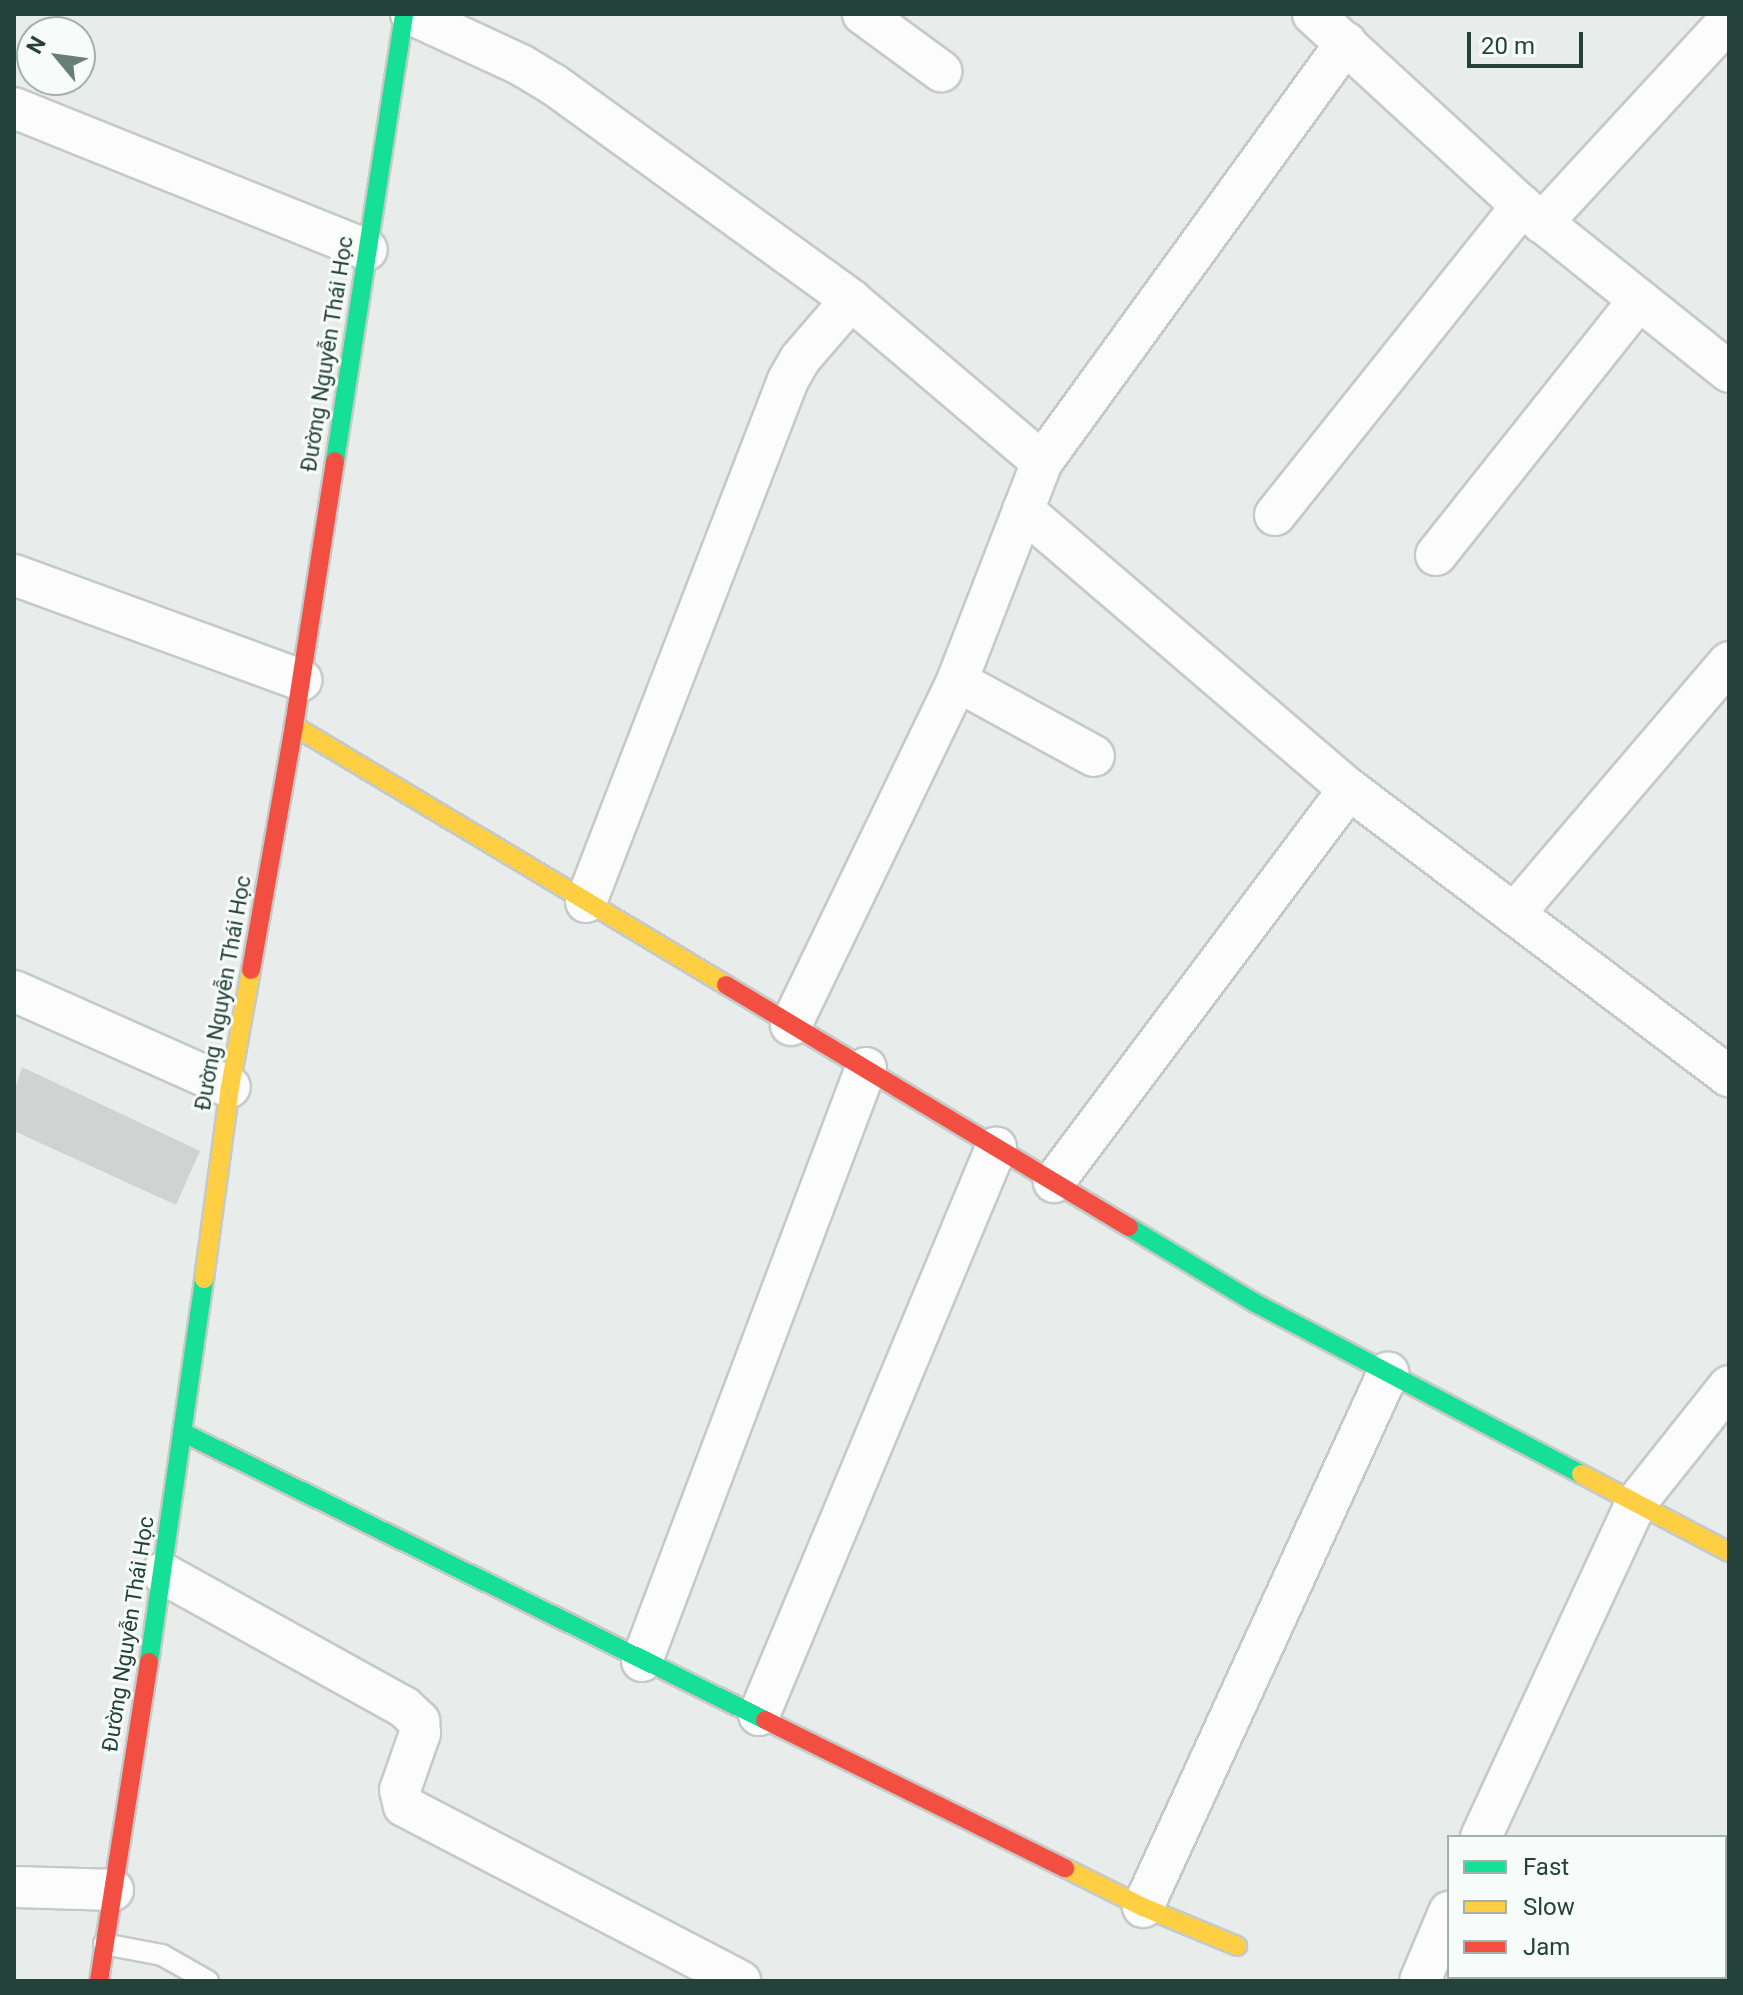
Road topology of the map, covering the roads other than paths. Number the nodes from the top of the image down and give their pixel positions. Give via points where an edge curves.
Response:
1 (404, 14) edge
2 (411, 14) edge
3 (863, 14) edge
4 (1729, 20) edge
5 (1335, 26) edge
6 (941, 71) dead end
7 (14, 108) edge
8 (1532, 214) junction
9 (367, 250) junction
10 (851, 300) junction
11 (1639, 300) junction
12 (1729, 372) edge
13 (1042, 462) junction
14 (1023, 510) junction
15 (1275, 515) dead end
16 (1436, 555) dead end
17 (14, 575) edge
18 (1729, 662) edge
19 (301, 680) junction
20 (957, 681) junction
21 (294, 726) junction
22 (1094, 756) dead end
23 (1349, 789) junction
24 (586, 902) junction
25 (1514, 914) junction
26 (14, 991) edge
27 (791, 1025) junction
28 (866, 1068) junction
29 (1729, 1076) edge
30 (230, 1087) junction
31 (996, 1148) junction
32 (1054, 1182) junction
33 (1388, 1373) junction
34 (1729, 1386) edge
35 (184, 1433) junction
36 (1636, 1503) junction
37 (1729, 1552) edge
38 (162, 1573) junction
39 (642, 1661) junction
40 (759, 1715) junction
41 (1482, 1835) edge
42 (14, 1887) edge
43 (113, 1890) junction
44 (1143, 1907) junction
45 (1447, 1917) edge
46 (104, 1944) junction
47 (1237, 1946) dead end
48 (99, 1981) edge
49 (208, 1981) edge
50 (740, 1981) edge
51 (1420, 1981) edge

1 - 9 street, Đường Nguyễn Thái Học
2 - 10 street via 538,74
3 - 6 street
4 - 8 street
5 - 8 street
5 - 13 street
7 - 9 street
8 - 11 street
8 - 15 street
9 - 19 street, Đường Nguyễn Thái Học
10 - 13 street
10 - 24 street via 788,380
11 - 12 street
11 - 16 street
13 - 14 street
14 - 20 street
14 - 23 street
17 - 19 street
18 - 25 street
19 - 21 street, Đường Nguyễn Thái Học
20 - 22 street
20 - 27 street
21 - 24 street
21 - 30 street, Đường Nguyễn Thái Học
23 - 25 street
23 - 32 street
24 - 27 street
25 - 29 street
26 - 30 street
27 - 28 street
28 - 31 street
28 - 39 street
30 - 35 street, Đường Nguyễn Thái Học
31 - 32 street
31 - 40 street
32 - 33 street via 1255,1303
33 - 36 street
33 - 44 street
34 - 36 street
35 - 38 street, Đường Nguyễn Thái Học
35 - 39 street
36 - 37 street
36 - 41 street
38 - 43 street, Đường Nguyễn Thái Học
38 - 50 street via 404,1707 419,1721 420,1733 400,1790 404,1806
39 - 40 street
40 - 44 street
42 - 43 street
43 - 46 street, Đường Nguyễn Thái Học
44 - 47 street
45 - 51 street
46 - 48 street, Đường Nguyễn Thái Học
46 - 49 lane via 162,1955

